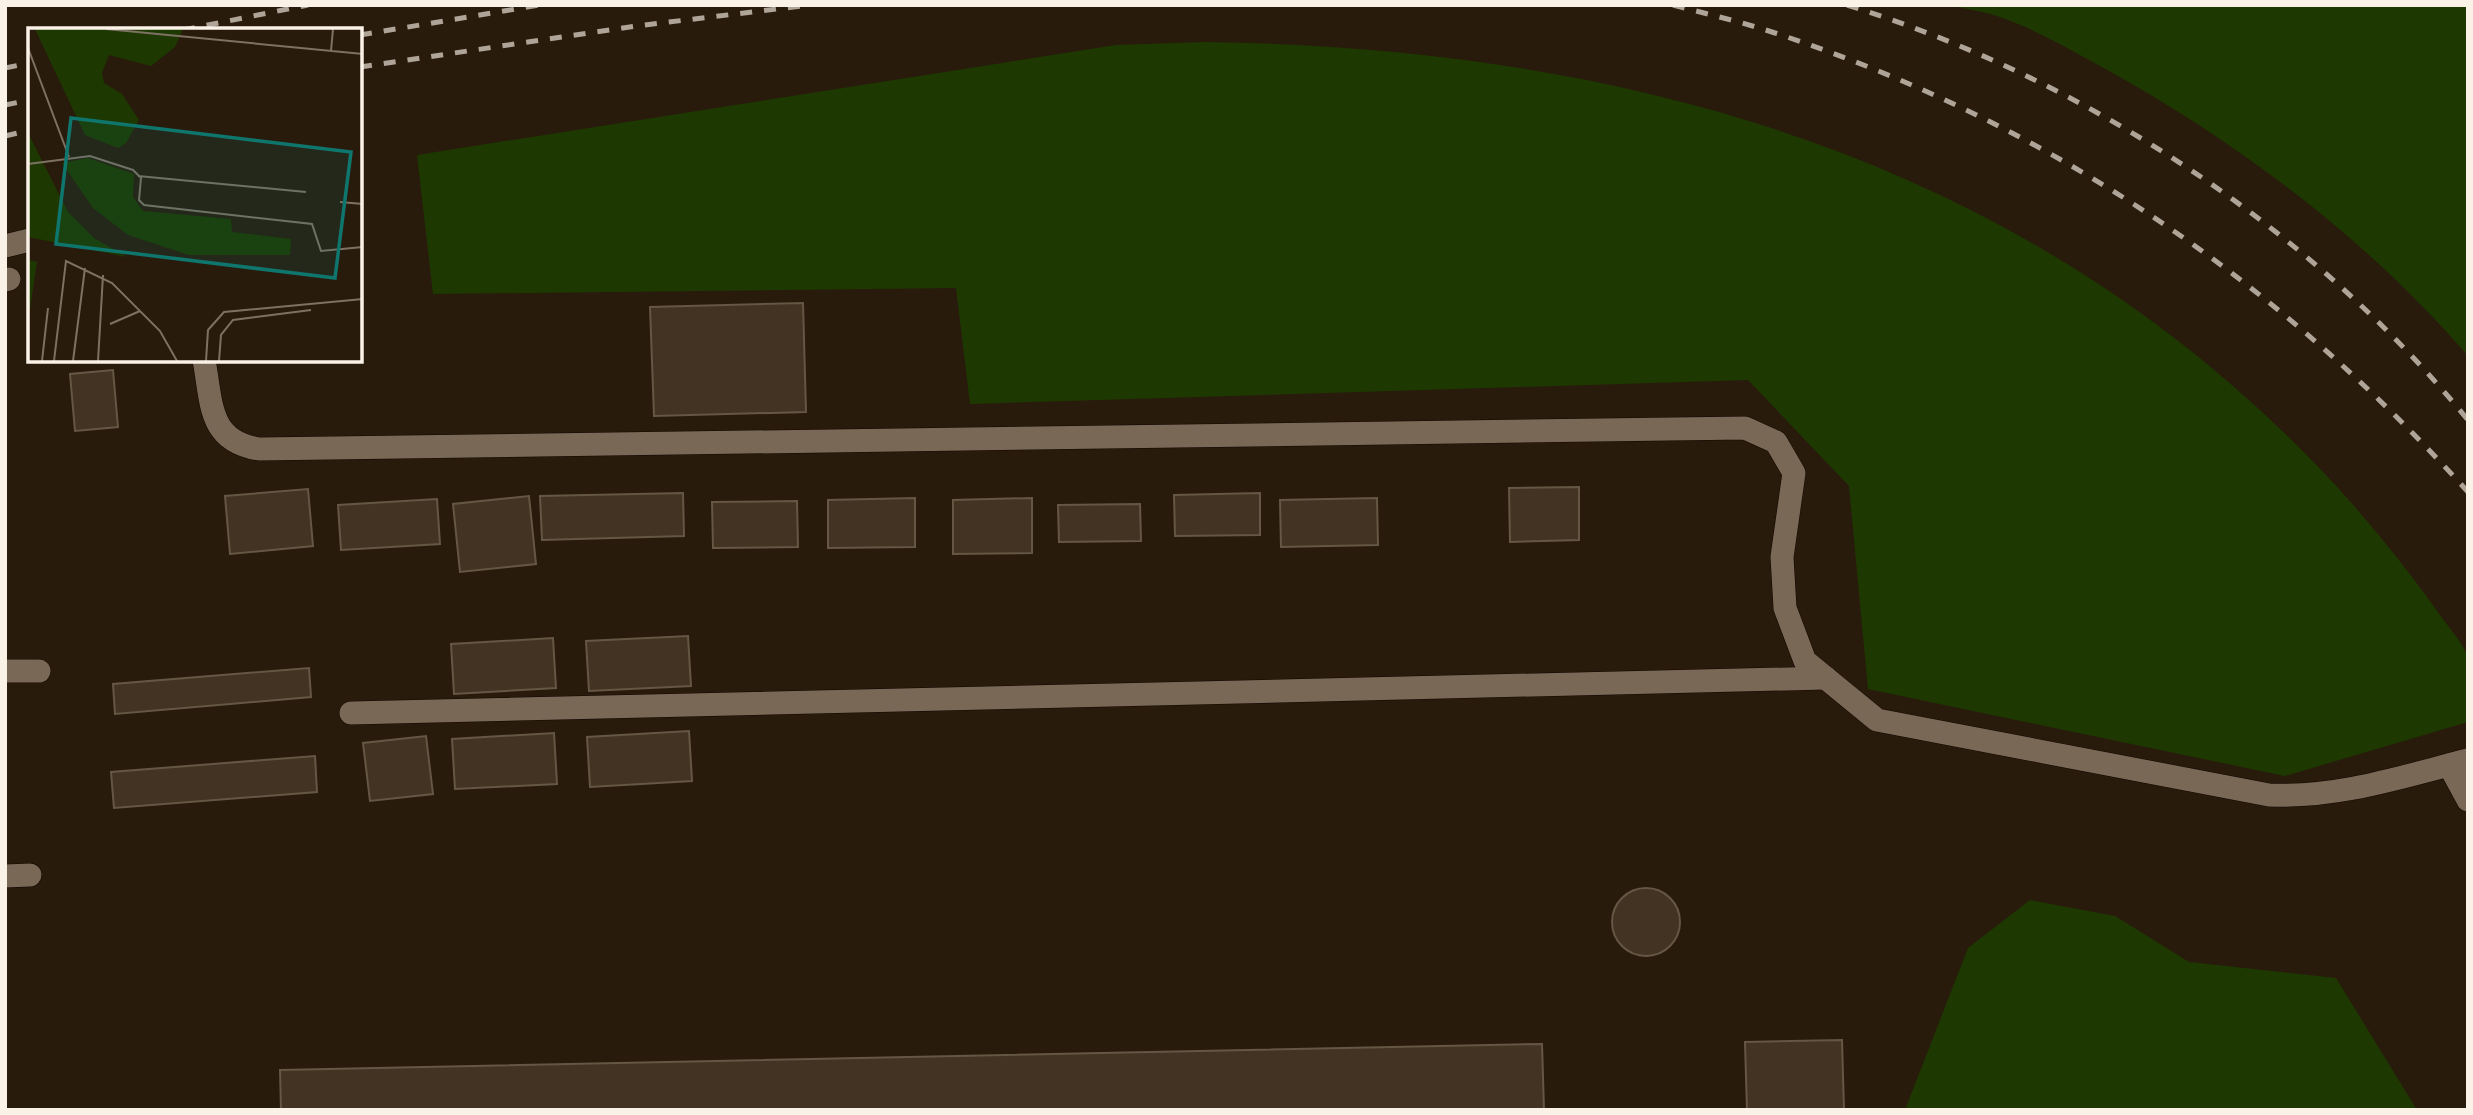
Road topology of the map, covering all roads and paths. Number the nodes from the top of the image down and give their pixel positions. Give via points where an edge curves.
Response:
1 (28, 240) edge
2 (5, 246) edge
3 (204, 362) edge
4 (5, 671) edge
5 (39, 671) dead end
6 (1826, 678) junction
7 (351, 713) dead end
8 (2459, 762) edge
9 (2468, 800) edge
10 (30, 875) dead end
11 (5, 876) edge

1 - 2 lane
3 - 6 lane via 217,427 239,446 259,449 1745,428 1776,442 1794,473 1782,557 1785,608 1805,661
4 - 5 lane
6 - 7 lane
6 - 8 lane via 1877,720 2269,795 2310,797
8 - 9 lane
10 - 11 lane

